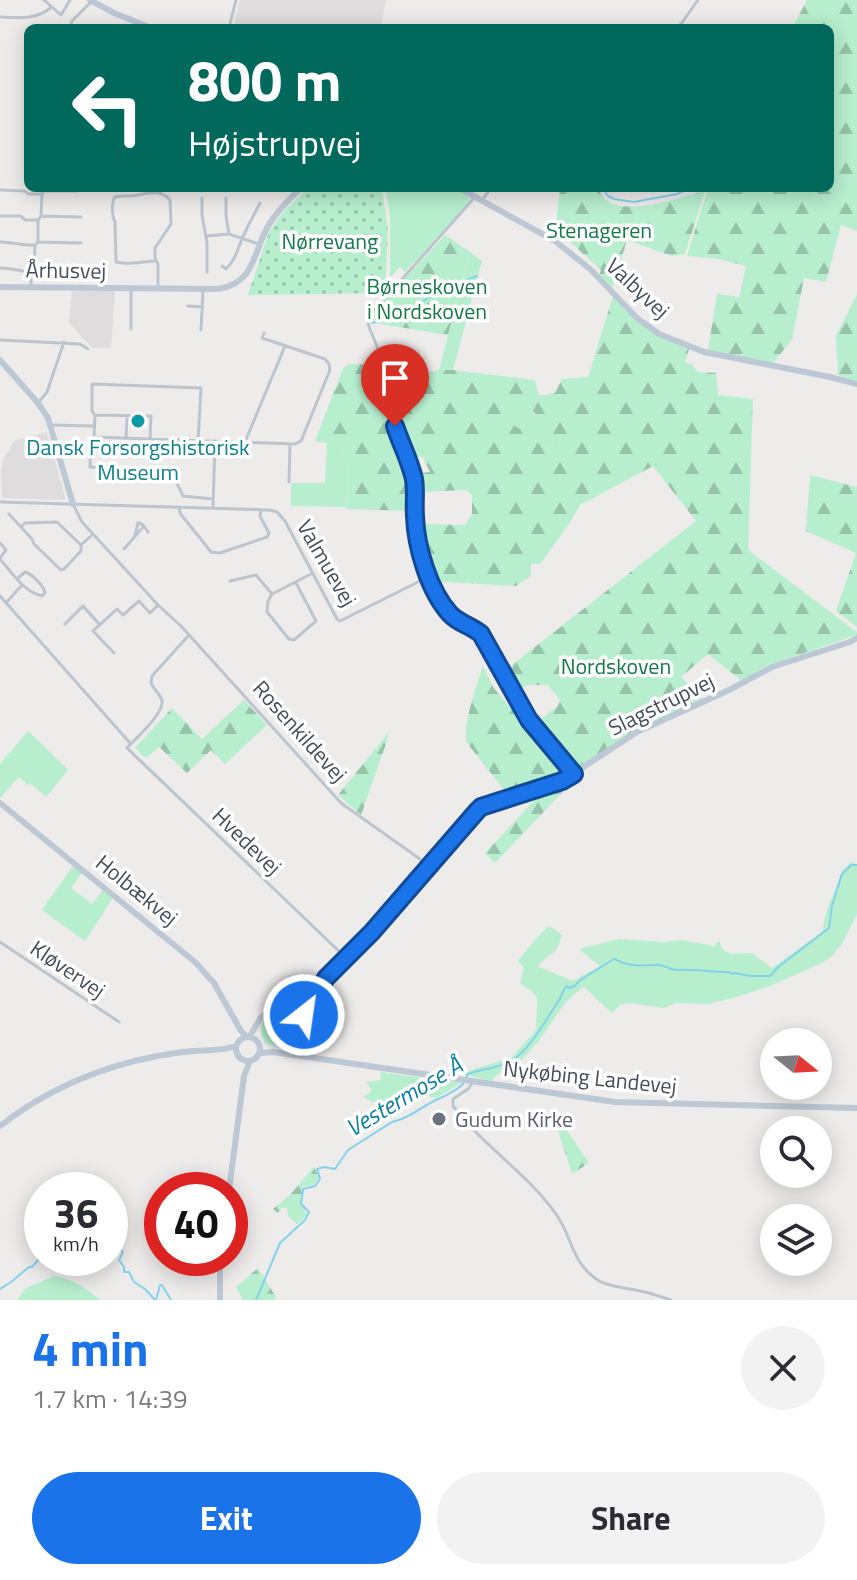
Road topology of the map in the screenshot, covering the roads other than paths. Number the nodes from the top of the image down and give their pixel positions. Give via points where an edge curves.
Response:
1 (44, 0) edge
2 (70, 0) edge
3 (236, 0) edge
4 (698, 0) edge
5 (91, 1) edge
6 (52, 7) junction
7 (0, 17) edge
8 (72, 24) edge
9 (141, 24) edge
10 (230, 24) edge
11 (681, 24) edge
12 (0, 190) edge
13 (24, 191) edge
14 (44, 192) edge
15 (297, 192) edge
16 (467, 192) edge
17 (486, 192) edge
18 (202, 198) dead end
19 (226, 198) dead end
20 (478, 198) junction
21 (260, 203) dead end
22 (0, 216) edge
23 (81, 217) dead end
24 (40, 218) junction
25 (229, 234) junction
26 (207, 236) junction
27 (242, 238) junction
28 (0, 242) edge
29 (81, 243) dead end
30 (36, 244) junction
31 (259, 244) junction
32 (156, 261) junction
33 (222, 266) dead end
34 (0, 268) edge
35 (84, 269) dead end
36 (32, 270) junction
37 (207, 272) dead end
38 (0, 287) edge
39 (31, 288) junction
40 (131, 289) junction
41 (158, 289) junction
42 (203, 289) junction
43 (188, 306) dead end
44 (203, 307) junction
45 (131, 329) dead end
46 (201, 330) dead end
47 (264, 333) dead end
48 (0, 340) edge
49 (64, 342) junction
50 (285, 346) junction
51 (88, 349) dead end
52 (0, 360) edge
53 (857, 384) edge
54 (38, 403) junction
55 (95, 415) junction
56 (127, 416) junction
57 (51, 425) junction
58 (94, 426) junction
59 (94, 437) junction
60 (126, 438) junction
61 (150, 439) junction
62 (198, 441) junction
63 (215, 441) junction
64 (245, 442) junction
65 (290, 444) junction
66 (289, 482) dead end
67 (213, 499) junction
68 (0, 502) edge
69 (73, 504) junction
70 (179, 507) junction
71 (213, 508) junction
72 (261, 509) junction
73 (9, 514) dead end
74 (21, 527) junction
75 (148, 532) dead end
76 (93, 534) junction
77 (0, 543) edge
78 (81, 545) junction
79 (124, 549) dead end
80 (0, 559) edge
81 (313, 573) junction
82 (428, 577) junction
83 (17, 579) junction
84 (230, 581) dead end
85 (296, 583) junction
86 (21, 586) junction
87 (272, 594) junction
88 (0, 596) edge
89 (6, 603) junction
90 (158, 605) junction
91 (65, 624) dead end
92 (100, 625) junction
93 (189, 635) junction
94 (857, 638) edge
95 (114, 653) dead end
96 (131, 744) junction
97 (574, 774) junction
98 (0, 803) edge
99 (429, 866) junction
100 (0, 942) edge
101 (345, 957) junction
102 (119, 1022) dead end
103 (244, 1042) junction
104 (260, 1050) junction
105 (246, 1060) junction
106 (468, 1081) junction
107 (857, 1108) edge
108 (0, 1126) edge
109 (231, 1172) edge
110 (220, 1276) edge
111 (220, 1300) edge
112 (671, 1300) edge

1 - 6 street
2 - 6 street via 61,15
3 - 10 street
4 - 11 street
5 - 8 street
5 - 9 street
6 - 7 street via 32,17
12 - 13 street
14 - 24 street
15 - 31 street, Århusvej via 275,215
16 - 20 street, Valbyvej
17 - 20 street
18 - 26 street
19 - 25 street
20 - 53 street, Valbyvej via 555,241 659,334 704,352
20 - 82 street via 368,322 414,479 416,528
21 - 27 street
22 - 24 street
23 - 24 street
24 - 30 street
25 - 26 street
25 - 27 street
26 - 37 street
27 - 31 street
27 - 33 street via 229,267
28 - 30 street
29 - 30 street
30 - 36 street
31 - 42 street, Århusvej via 239,283
32 - 32 street via 156,244 171,224 168,196 115,197 116,262
32 - 41 street
34 - 36 street
35 - 36 street
36 - 39 street
38 - 39 street, Århusvej
39 - 40 street, Århusvej
40 - 41 street, Århusvej
40 - 45 street, Århusvej
41 - 42 street, Århusvej
42 - 44 street
43 - 44 street
44 - 46 street
47 - 50 street via 262,338
48 - 49 street
49 - 51 street
49 - 54 street
50 - 64 street
50 - 65 street via 325,359 330,368 303,439
52 - 54 street, Rosenkildevej
54 - 57 street, Rosenkildevej
55 - 56 street
55 - 58 street
55 - 62 street via 92,384 201,388
56 - 60 street
56 - 61 street via 151,416
57 - 58 street
57 - 69 street, Rosenkildevej
58 - 59 street
59 - 60 street
59 - 67 street via 90,467 167,470 183,496
60 - 61 street
61 - 62 street
62 - 63 street
63 - 64 street
63 - 67 street
64 - 65 street
65 - 66 street
67 - 71 street
68 - 69 street
69 - 70 street
69 - 76 street, Rosenkildevej
70 - 71 street
70 - 72 street via 215,553 267,537
71 - 72 street
72 - 81 street, Valmuevej via 282,516
73 - 74 street
74 - 78 street via 57,522
74 - 78 street via 59,570
75 - 79 street via 138,523
76 - 78 street
76 - 90 street, Rosenkildevej
77 - 80 street via 6,550
80 - 83 street
81 - 82 street, Valmuevej via 340,621
81 - 85 street
82 - 97 street via 451,615 481,634 529,720
83 - 86 street
83 - 86 street via 28,572 45,593 38,596
84 - 87 street via 256,575
85 - 87 street
85 - 87 street via 316,621 294,640 267,612
86 - 89 street
88 - 89 street
89 - 96 street
90 - 92 street via 150,613 139,601 123,615 117,609
90 - 93 street, Rosenkildevej
91 - 92 street via 83,606
92 - 95 street via 93,631
93 - 96 street via 152,676 161,708
93 - 99 street, Rosenkildevej via 341,803
94 - 97 street, Slagstrupvej via 772,667 637,732
96 - 101 street, Hvedevej via 127,748
97 - 99 street, Slagstrupvej via 481,807
98 - 103 street, Holbækvej via 189,956 214,983
99 - 101 street, Slagstrupvej
100 - 102 street, Kløvervej
101 - 103 street, Slagstrupvej via 294,1029 263,1015
103 - 104 street
103 - 105 street
103 - 108 street via 157,1056 97,1073 48,1094
104 - 105 street via 256,1059
104 - 106 street, Nykøbing Landevej
105 - 109 street
106 - 107 street, Nykøbing Landevej via 629,1103
106 - 112 street via 468,1089 453,1099 453,1106 558,1216 583,1267 608,1285
110 - 111 street

